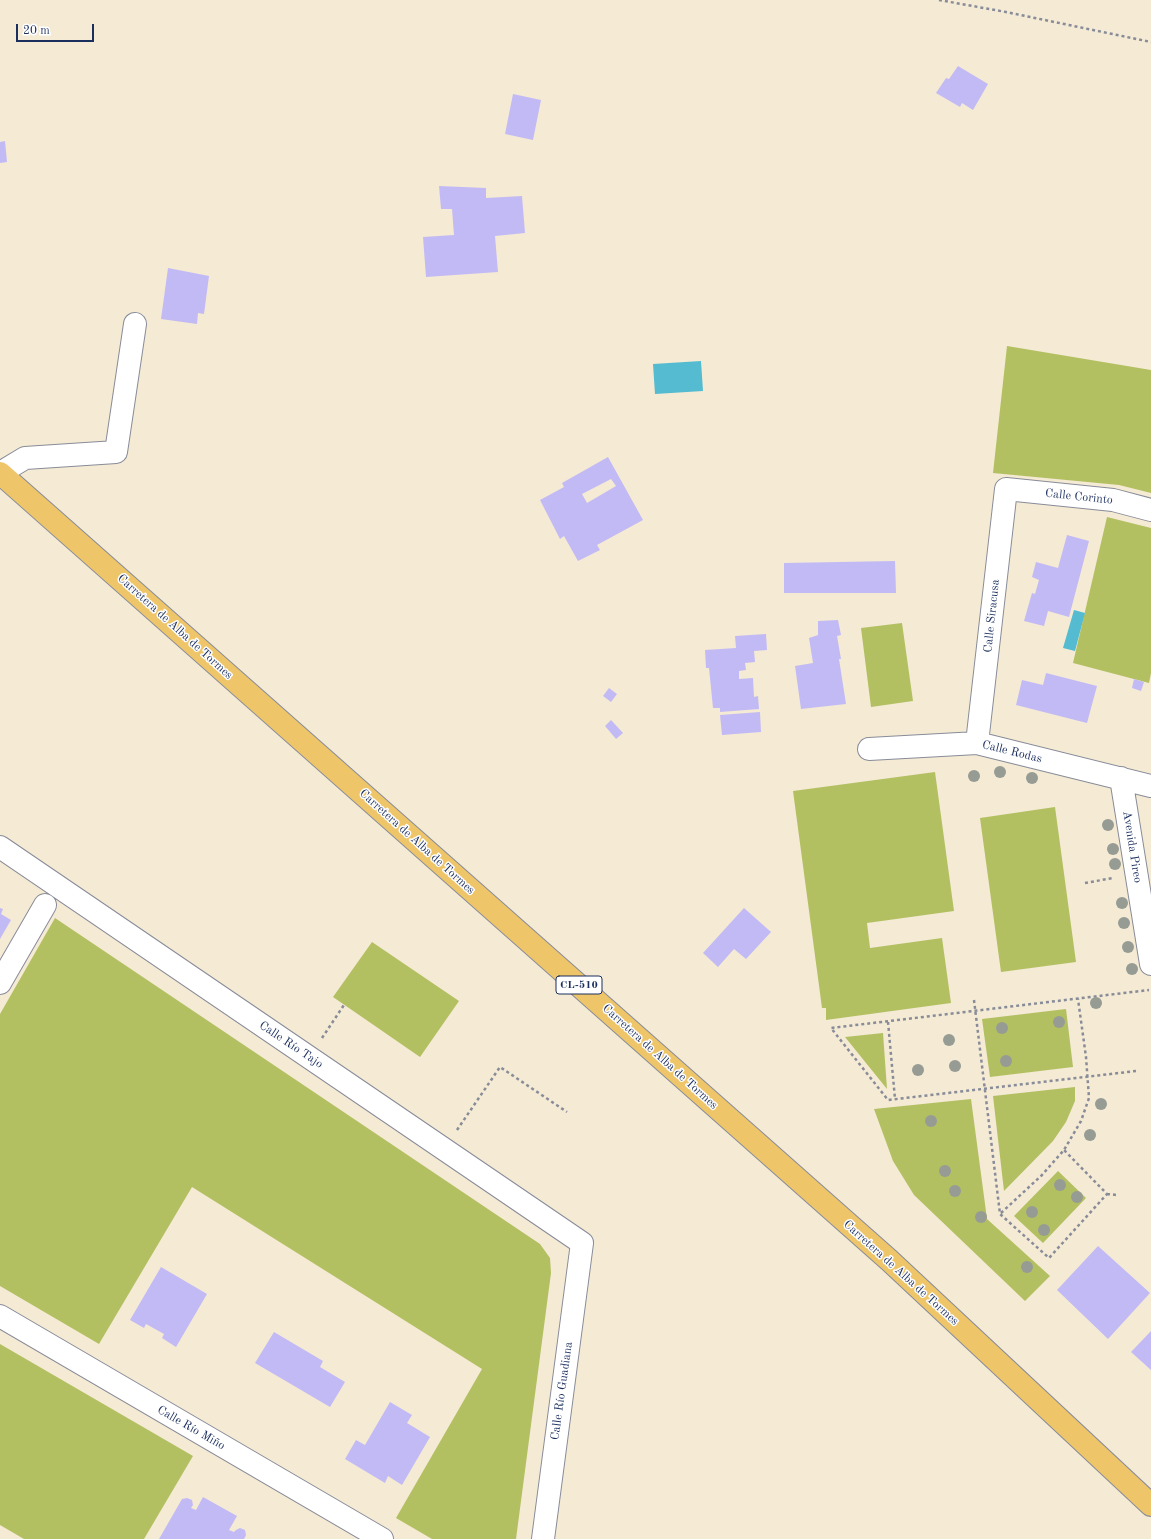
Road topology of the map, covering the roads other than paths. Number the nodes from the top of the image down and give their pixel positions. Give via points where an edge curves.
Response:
1 (135, 324) dead end
2 (0, 473) edge
3 (1006, 489) joint
4 (1151, 510) edge
5 (977, 743) junction
6 (869, 750) dead end
7 (1121, 778) junction
8 (1151, 786) edge
9 (0, 847) edge
10 (45, 905) dead end
11 (1151, 964) edge
12 (0, 983) edge
13 (582, 1243) joint
14 (0, 1316) edge
15 (1151, 1505) edge
16 (382, 1539) edge
17 (543, 1539) edge

1 - 2 street via 116,452 25,458
2 - 15 main road, Carretera de Alba de Tormes / CL-510 via 889,1260
3 - 4 street, Calle Corinto via 1113,500
3 - 5 street, Calle Siracusa
5 - 6 street, Calle Rodas
5 - 7 street, Calle Rodas
7 - 8 street, Calle Rodas
7 - 11 street, Avenida Pireo
9 - 13 street, Calle Río Tajo
10 - 12 street
13 - 17 street, Calle Río Guadiana
14 - 16 street, Calle Río Miño

